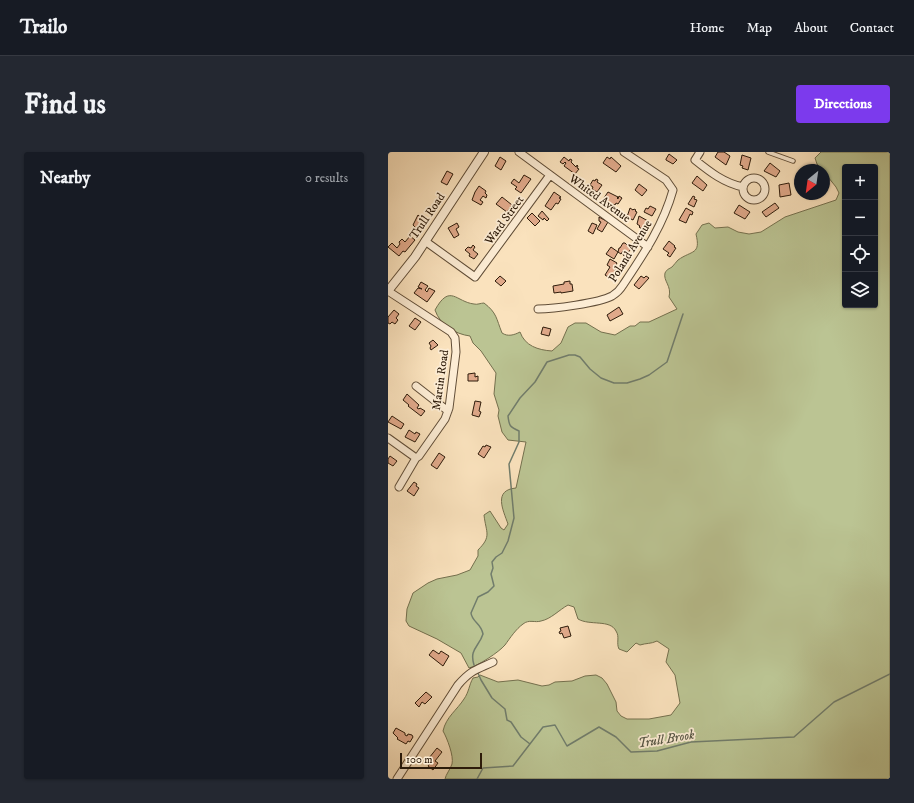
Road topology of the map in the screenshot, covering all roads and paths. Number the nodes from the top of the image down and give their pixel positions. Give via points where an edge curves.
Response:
1 (484, 152) edge
2 (519, 152) edge
3 (624, 152) edge
4 (700, 152) edge
5 (768, 152) edge
6 (793, 161) dead end
7 (550, 175) junction
8 (743, 186) dead end
9 (425, 241) junction
10 (648, 248) junction
11 (388, 291) edge
12 (538, 309) dead end
13 (416, 386) dead end
14 (448, 411) junction
15 (388, 438) edge
16 (416, 458) junction
17 (399, 487) dead end
18 (493, 662) dead end
19 (397, 779) edge

1 - 9 street, Trull Road
2 - 7 street, Whited Avenue
3 - 10 street, Poland Avenue via 666,180 673,190 664,218
4 - 8 street via 695,160 722,180
5 - 6 lane
7 - 9 street, Ward Street via 475,277
7 - 10 street, Whited Avenue
9 - 11 street, Trull Road
10 - 12 street, Poland Avenue via 619,291 611,296 592,302
11 - 14 street, Martin Road via 451,332 455,338 456,352
13 - 14 street
14 - 16 street, Martin Road via 445,419
15 - 16 street
16 - 17 street, Martin Road
18 - 19 street via 472,671 458,685

